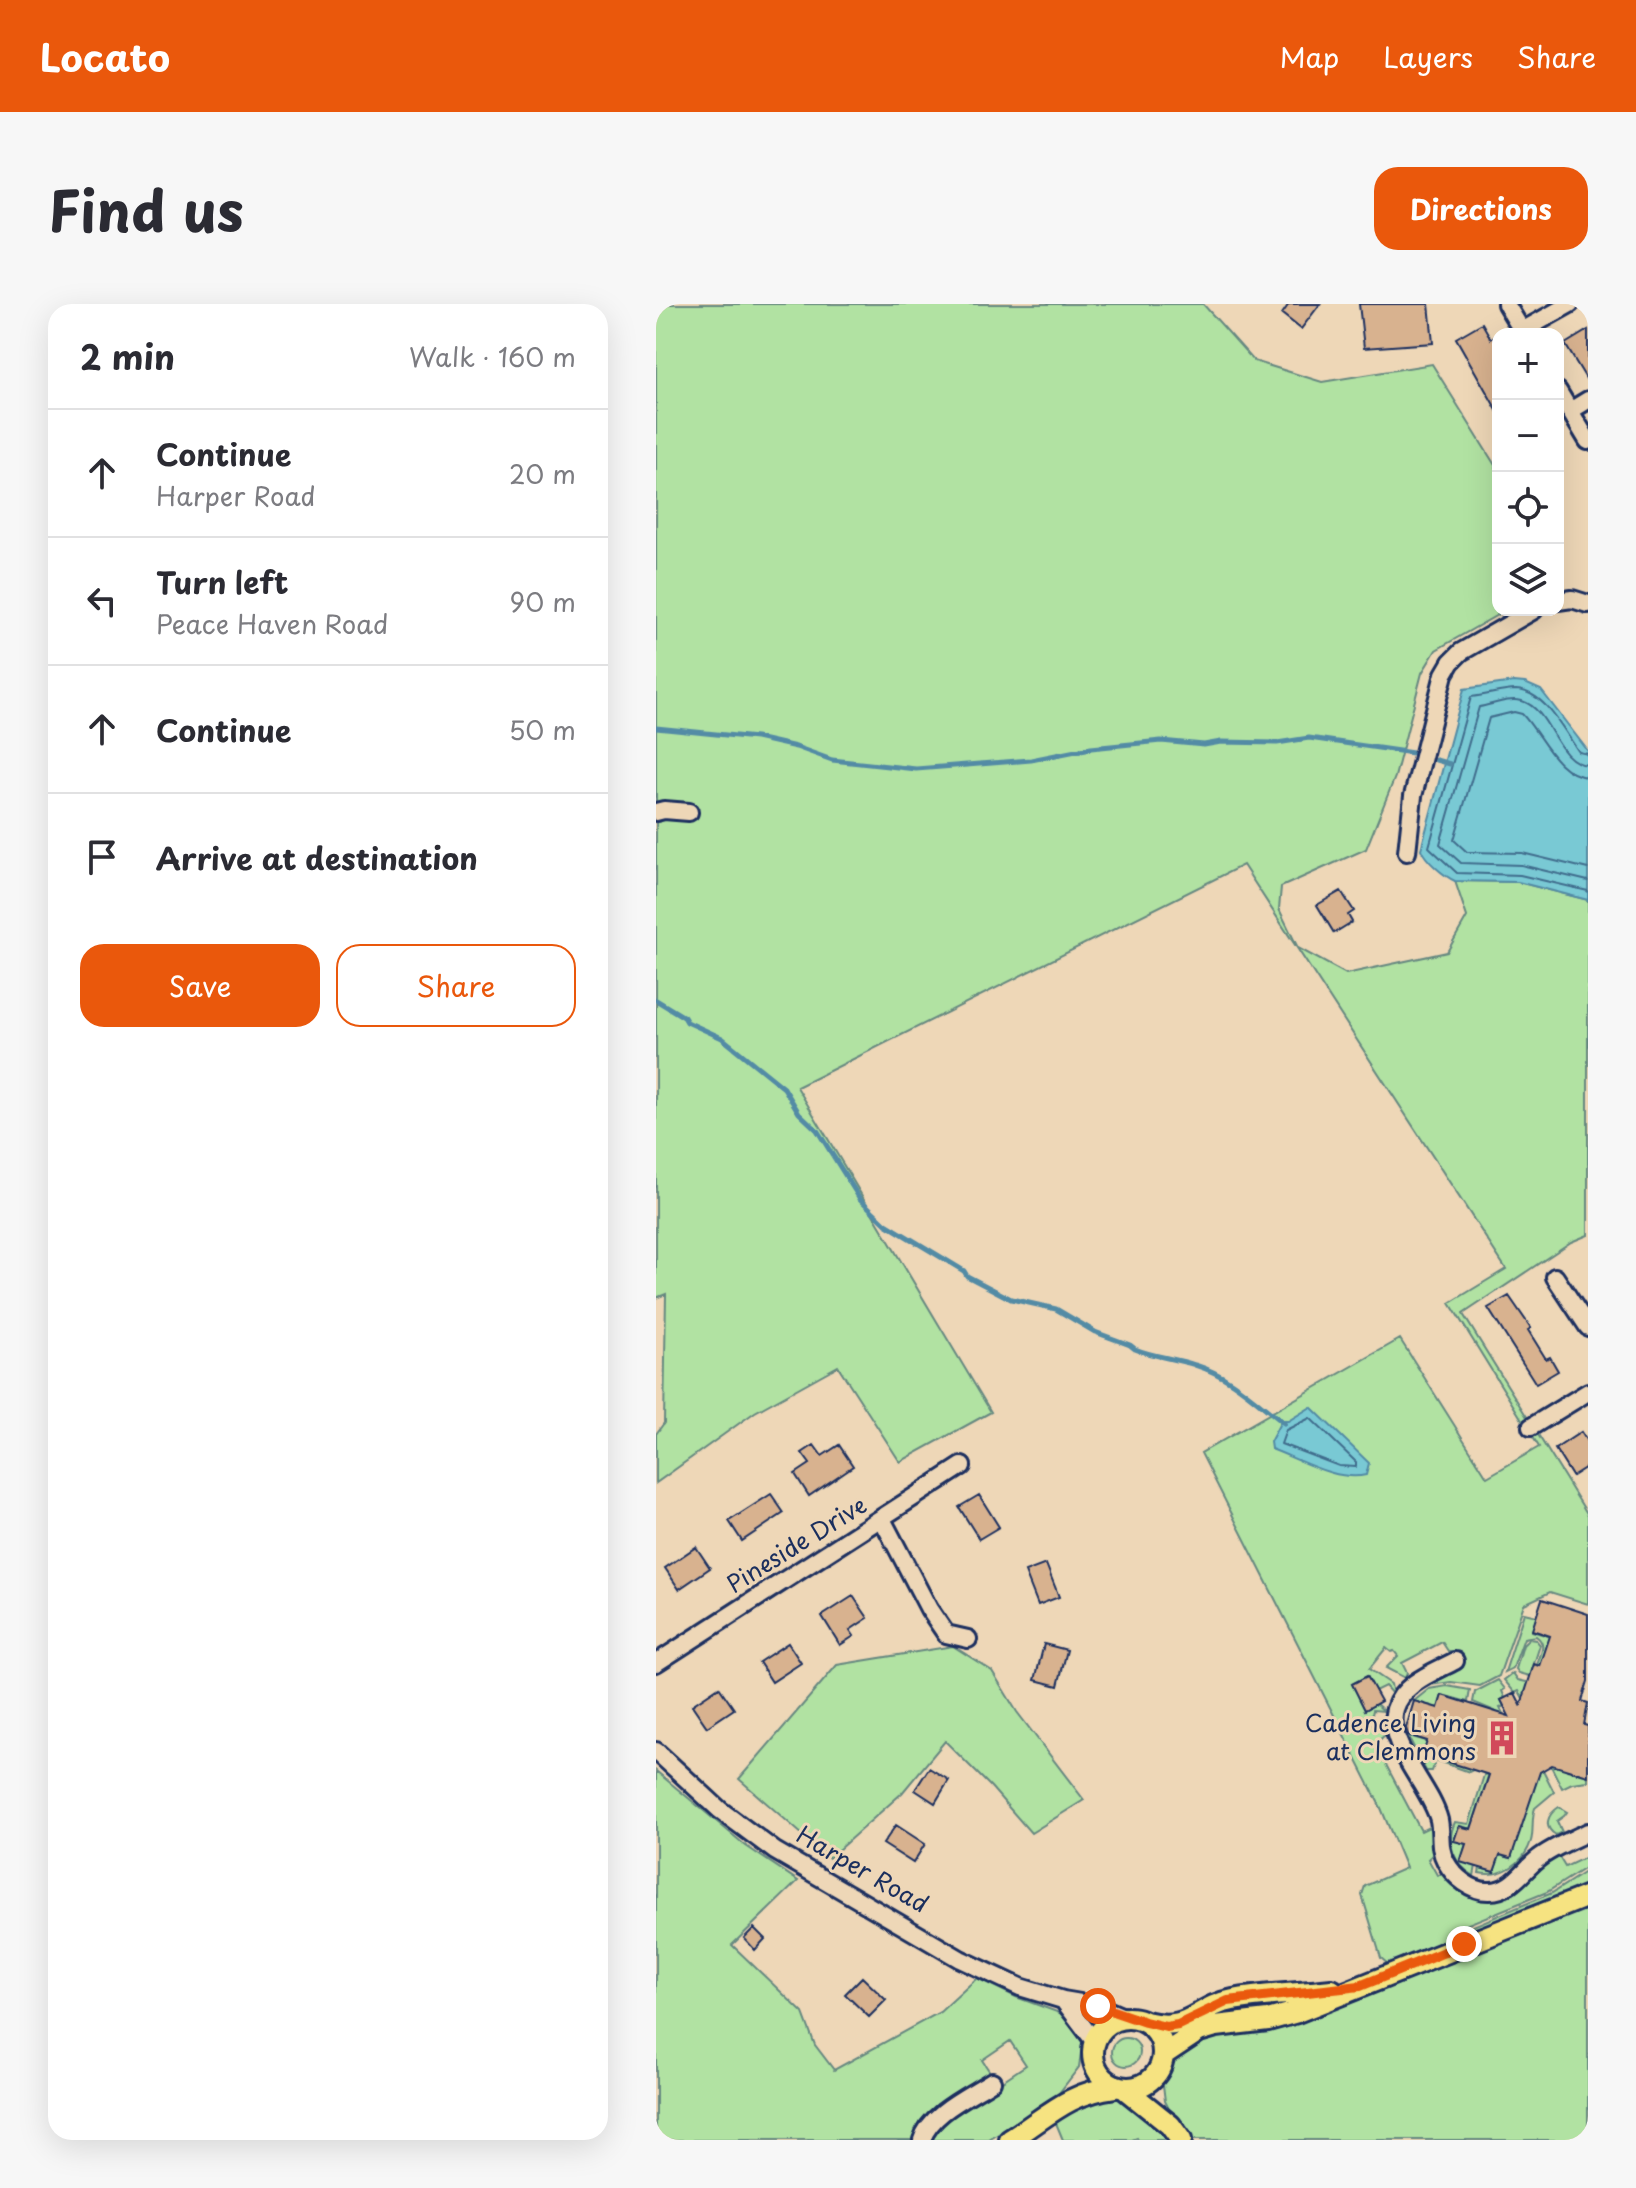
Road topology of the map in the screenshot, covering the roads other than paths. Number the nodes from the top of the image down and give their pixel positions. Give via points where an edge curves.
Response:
1 (1506, 304) edge
2 (1570, 304) edge
3 (1520, 328) edge
4 (1531, 328) edge
5 (1563, 400) edge
6 (1588, 400) edge
7 (1570, 411) junction
8 (1588, 441) edge
9 (1564, 600) edge
10 (1588, 604) edge
11 (1524, 616) edge
12 (656, 812) edge
13 (689, 812) dead end
14 (1407, 852) dead end
15 (1555, 1277) dead end
16 (1588, 1327) edge
17 (1588, 1392) edge
18 (1531, 1427) dead end
19 (962, 1466) dead end
20 (882, 1519) junction
21 (968, 1639) dead end
22 (1455, 1661) dead end
23 (656, 1663) edge
24 (656, 1751) edge
25 (1588, 1832) edge
26 (1588, 1896) edge
27 (1360, 1986) junction
28 (1063, 2000) junction
29 (1136, 2020) junction
30 (1093, 2047) junction
31 (1163, 2055) junction
32 (1154, 2077) junction
33 (992, 2081) dead end
34 (1120, 2088) junction
35 (1068, 2099) junction
36 (1175, 2132) edge
37 (922, 2140) edge
38 (1010, 2140) edge

1 - 3 street
2 - 4 street
5 - 7 street
6 - 7 street
7 - 8 street
9 - 10 street
11 - 14 street via 1461,652 1444,674 1413,796
12 - 13 street
15 - 16 street
17 - 18 street
19 - 20 street, Pineside Drive
20 - 21 street via 946,1634
20 - 23 street, Pineside Drive
22 - 25 street via 1401,1693 1393,1731 1439,1822 1446,1863 1460,1880 1490,1891 1516,1881 1540,1857
24 - 28 street, Harper Road via 775,1851 960,1959
26 - 27 main road
27 - 29 main road via 1228,2001 1166,2027
27 - 31 main road via 1297,2012 1199,2031
28 - 29 street, Harper Road
28 - 30 street
29 - 30 main road via 1107,2024
29 - 31 main road via 1159,2036
30 - 34 main road via 1098,2074
30 - 35 main road
31 - 32 main road
32 - 34 main road via 1146,2084
32 - 36 main road
33 - 37 street via 936,2119
34 - 35 main road
34 - 36 main road
35 - 38 main road

